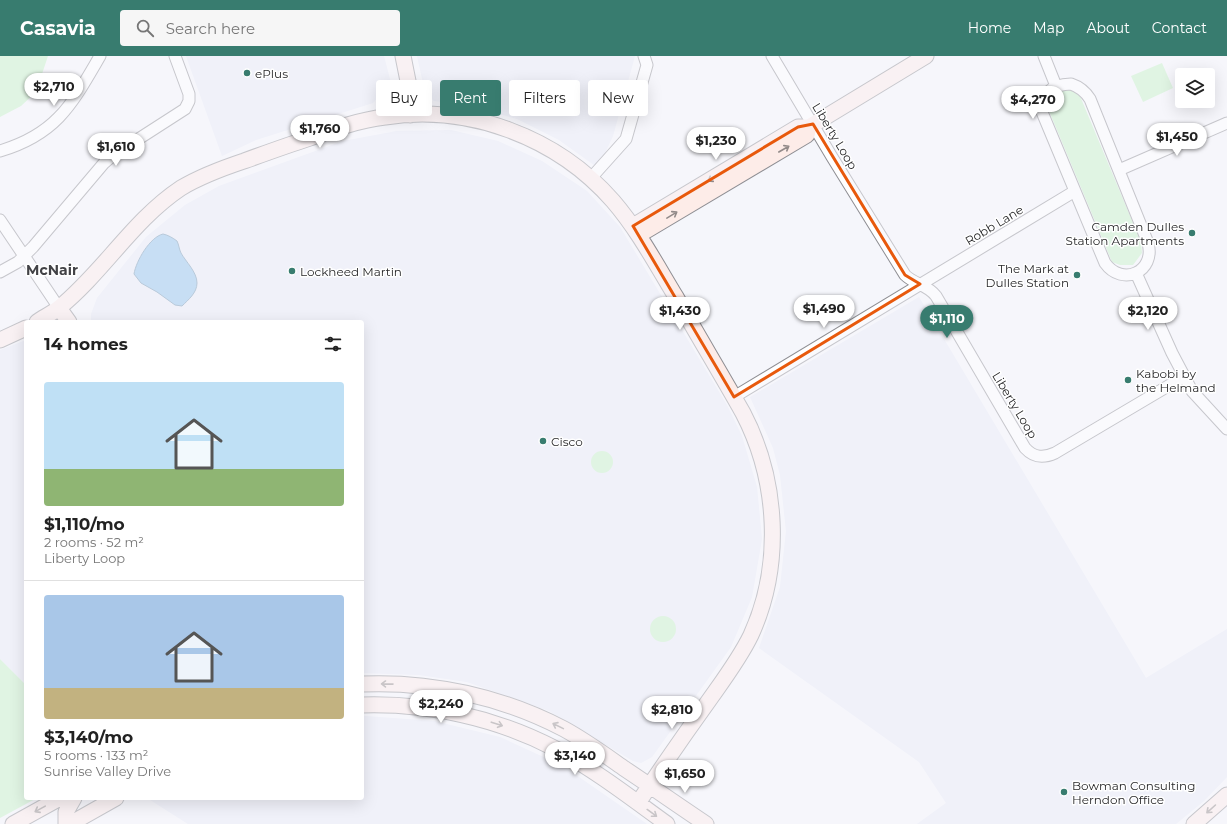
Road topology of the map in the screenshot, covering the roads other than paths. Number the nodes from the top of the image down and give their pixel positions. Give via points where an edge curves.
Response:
1 (100, 56) edge
2 (175, 56) edge
3 (403, 56) edge
4 (644, 56) edge
5 (772, 56) edge
6 (926, 56) edge
7 (1044, 56) edge
8 (408, 80) edge
9 (1056, 86) junction
10 (432, 115) edge
11 (393, 116) edge
12 (1227, 123) edge
13 (811, 125) junction
14 (0, 151) edge
15 (1119, 170) junction
16 (591, 178) junction
17 (1075, 191) junction
18 (0, 220) edge
19 (636, 231) junction
20 (23, 257) junction
21 (0, 272) edge
22 (1136, 273) junction
23 (923, 282) junction
24 (59, 308) junction
25 (40, 320) edge
26 (68, 320) edge
27 (24, 329) edge
28 (0, 340) edge
29 (1185, 376) junction
30 (734, 397) junction
31 (1227, 429) edge
32 (364, 684) edge
33 (364, 705) edge
34 (650, 786) junction
35 (1227, 795) edge
36 (56, 800) edge
37 (73, 800) edge
38 (113, 800) edge
39 (638, 803) junction
40 (86, 819) edge
41 (13, 824) edge
42 (66, 824) edge
43 (70, 824) edge
44 (667, 824) edge
45 (706, 824) edge
46 (1194, 824) edge

1 - 14 street via 78,94 60,117 35,137
2 - 20 street via 188,94 189,101 185,109 104,163
3 - 8 street
4 - 16 street via 647,65 628,134 621,146
5 - 13 street, Liberty Loop
6 - 13 street
7 - 9 street
9 - 15 street via 1071,84 1085,92
9 - 17 street via 1043,100 1042,112
10 - 16 street via 475,120 529,138 553,151
11 - 24 street via 343,126 197,179 172,195 146,217 89,280
12 - 15 street
13 - 19 street via 798,127
13 - 23 street, Liberty Loop via 905,275
15 - 22 street via 1150,251 1146,264
16 - 19 street
17 - 22 street via 1108,267 1123,275
17 - 23 street, Robb Lane
18 - 20 street
19 - 30 street
20 - 21 street
20 - 24 street
22 - 29 street
23 - 29 street, Liberty Loop via 936,296 1025,448 1035,456 1042,457 1055,453
23 - 30 street
24 - 25 street
24 - 26 street
27 - 28 street
29 - 31 street via 1192,391
30 - 34 street via 756,440 769,489 772,542 766,591 756,622 738,658
34 -> 32 street via 599,750 565,730 509,706 453,691 391,684
33 -> 39 street via 425,708 502,725 573,759
34 - 39 street
34 - 45 street
35 -> 46 street
36 -> 41 street
37 - 42 street via 66,812
38 - 40 street
39 -> 44 street
40 - 43 street

